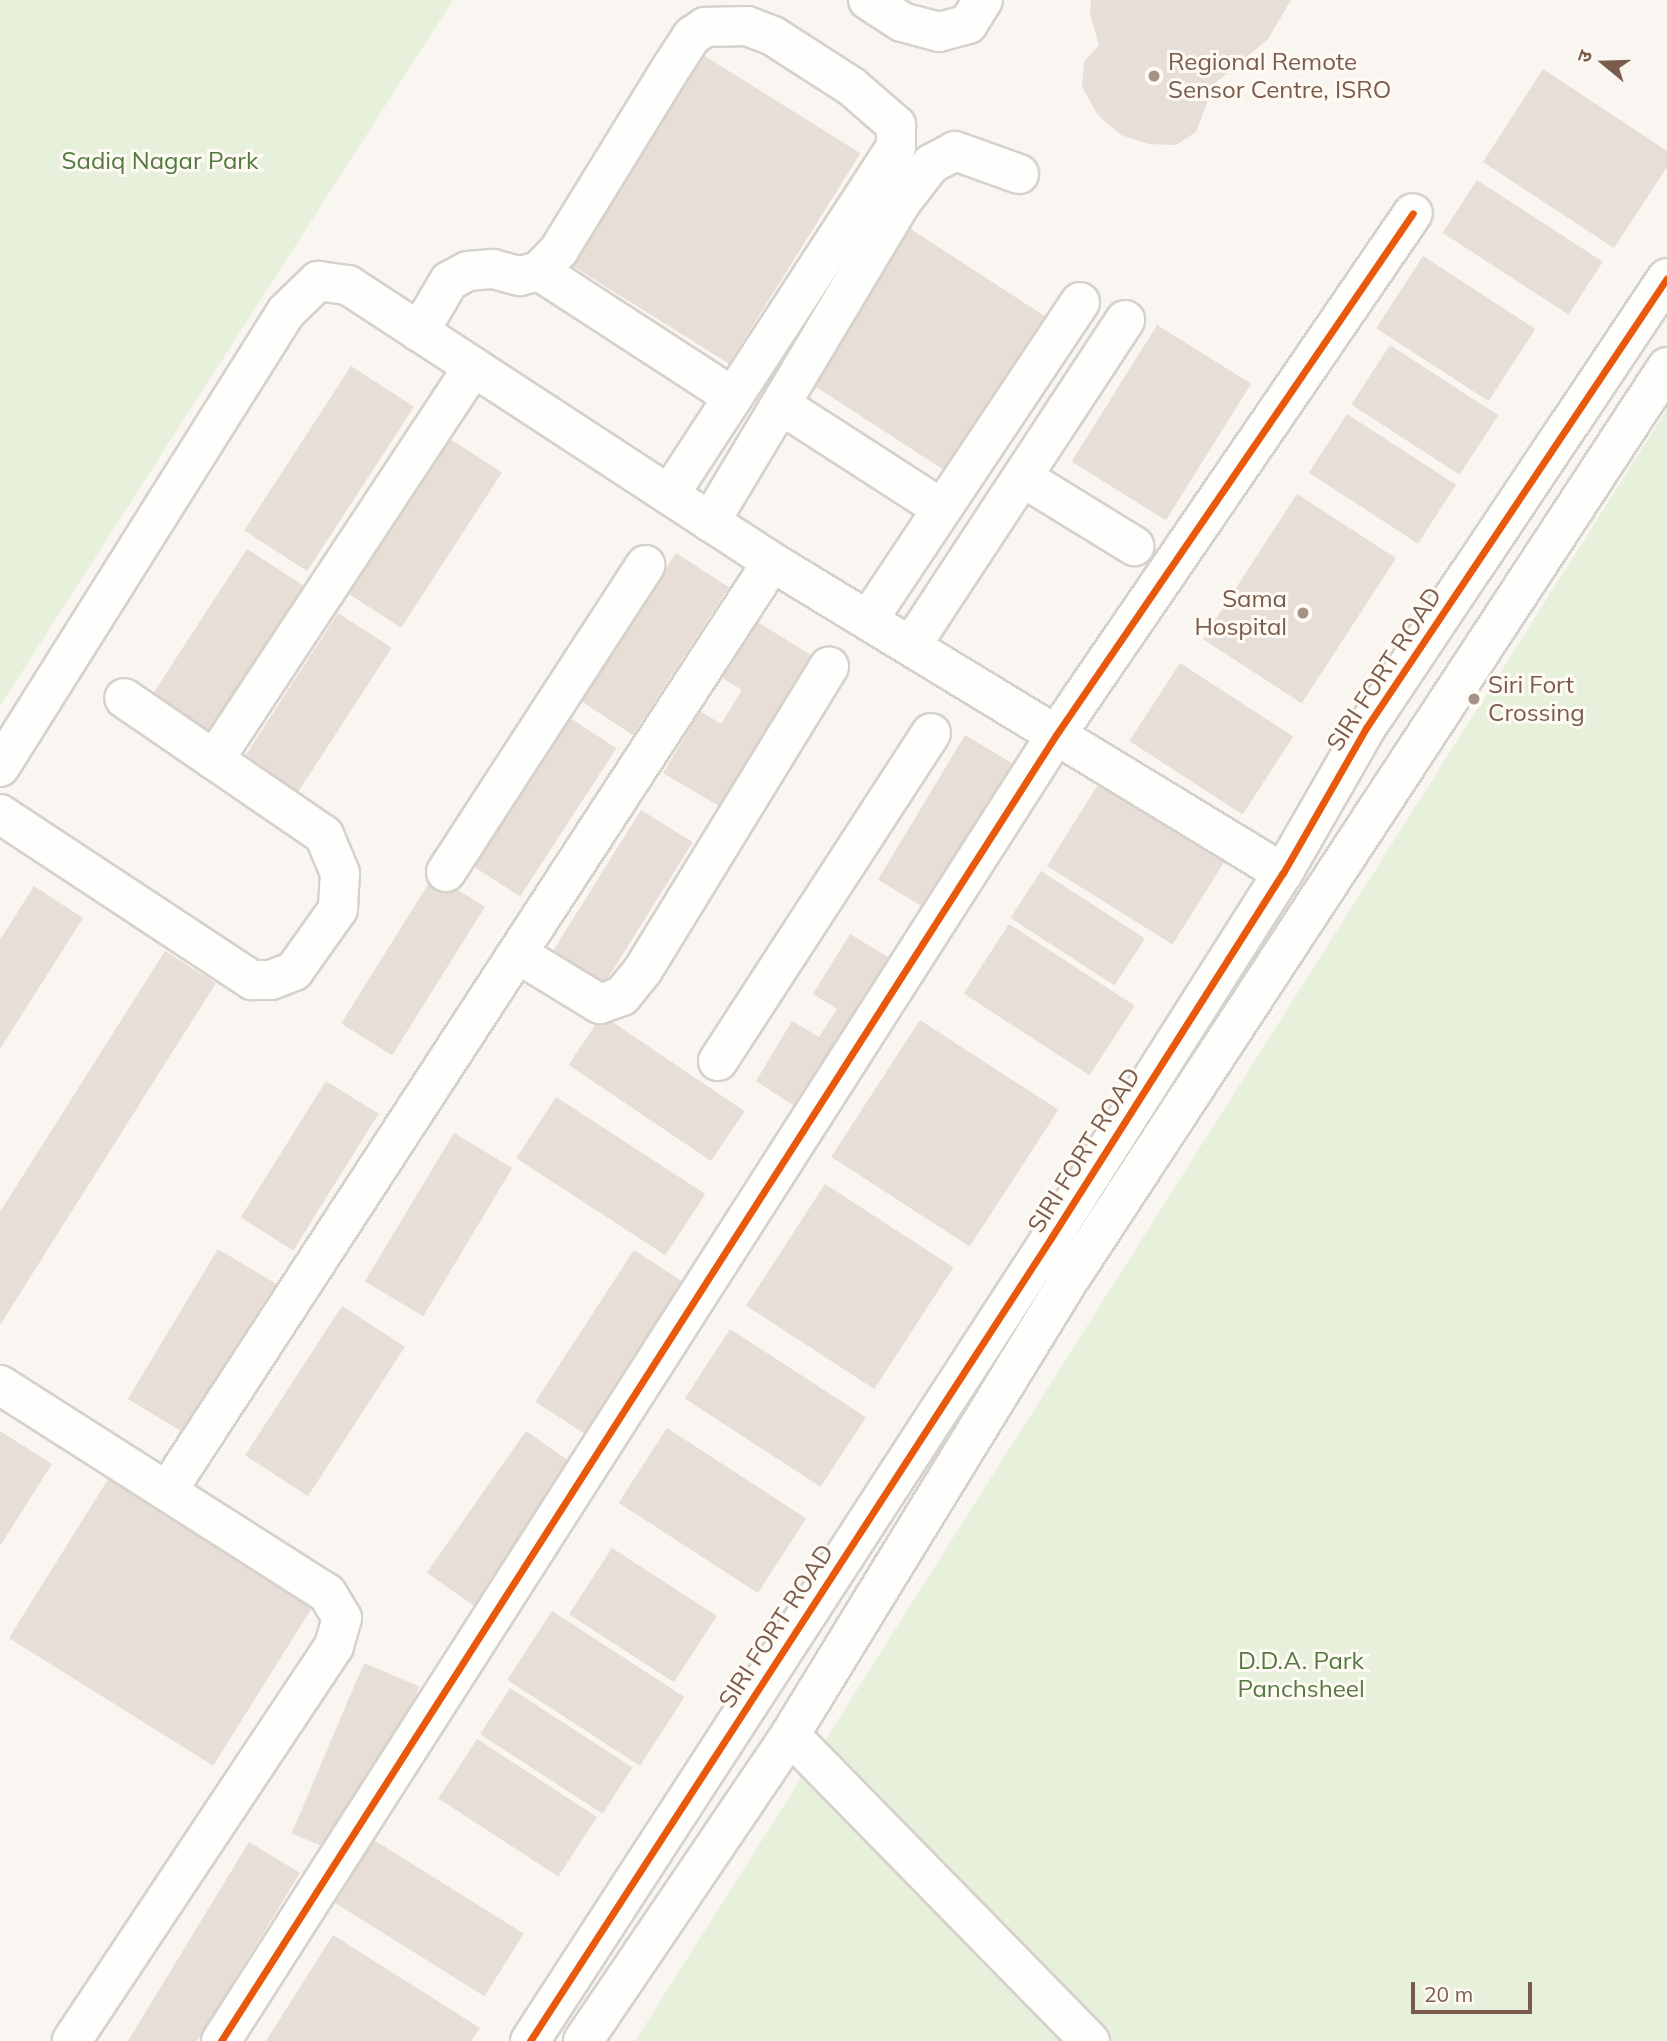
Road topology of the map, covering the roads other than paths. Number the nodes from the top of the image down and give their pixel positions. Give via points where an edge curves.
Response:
1 (868, 0) edge
2 (983, 0) edge
3 (1018, 174) dead end
4 (1413, 213) dead end
5 (540, 271) junction
6 (1667, 278) edge
7 (1080, 302) dead end
8 (1125, 320) dead end
9 (419, 332) junction
10 (473, 367) junction
11 (1667, 367) edge
12 (733, 397) junction
13 (780, 405) junction
14 (1022, 477) junction
15 (669, 495) junction
16 (941, 508) junction
17 (710, 522) junction
18 (1134, 546) dead end
19 (772, 562) junction
20 (645, 565) dead end
21 (867, 620) junction
22 (911, 646) junction
23 (830, 667) dead end
24 (124, 698) dead end
25 (931, 733) dead end
26 (1056, 735) junction
27 (214, 760) junction
28 (0, 767) edge
29 (0, 814) edge
30 (446, 872) dead end
31 (1283, 873) junction
32 (518, 954) junction
33 (719, 1061) dead end
34 (0, 1385) edge
35 (168, 1490) junction
36 (790, 1735) junction
37 (72, 2041) edge
38 (221, 2041) edge
39 (530, 2041) edge
40 (583, 2041) edge
41 (1090, 2041) edge

1 - 2 street via 902,22 939,32 968,24
3 - 13 street via 955,151 931,164 903,200
4 - 26 street
5 - 9 street via 520,276 493,269 468,271 449,281
5 - 12 street
5 - 12 street via 559,250 692,36 705,27 747,26 795,50 876,104 896,125 895,147
6 - 31 street, SIRI FORT ROAD via 1366,728
7 - 16 street
8 - 14 street
9 - 10 street
9 - 28 street via 348,285 318,281 286,312
10 - 15 street
10 - 27 street
11 - 36 street via 1067,1283
12 - 15 street
13 - 16 street
13 - 17 street
14 - 18 street
14 - 22 street
15 - 17 street
16 - 21 street
17 - 19 street
19 - 21 street
19 - 32 street
20 - 30 street
21 - 22 street
22 - 26 street
23 - 32 street via 643,970 622,996 600,1004
24 - 27 street
25 - 33 street
26 - 31 street
26 - 38 street
27 - 29 street via 324,835 340,873 338,909 294,971 271,980 252,980
31 - 39 street, SIRI FORT ROAD
32 - 35 street
34 - 35 street
35 - 37 street via 327,1593 342,1618 334,1646
36 - 40 street
36 - 41 street

